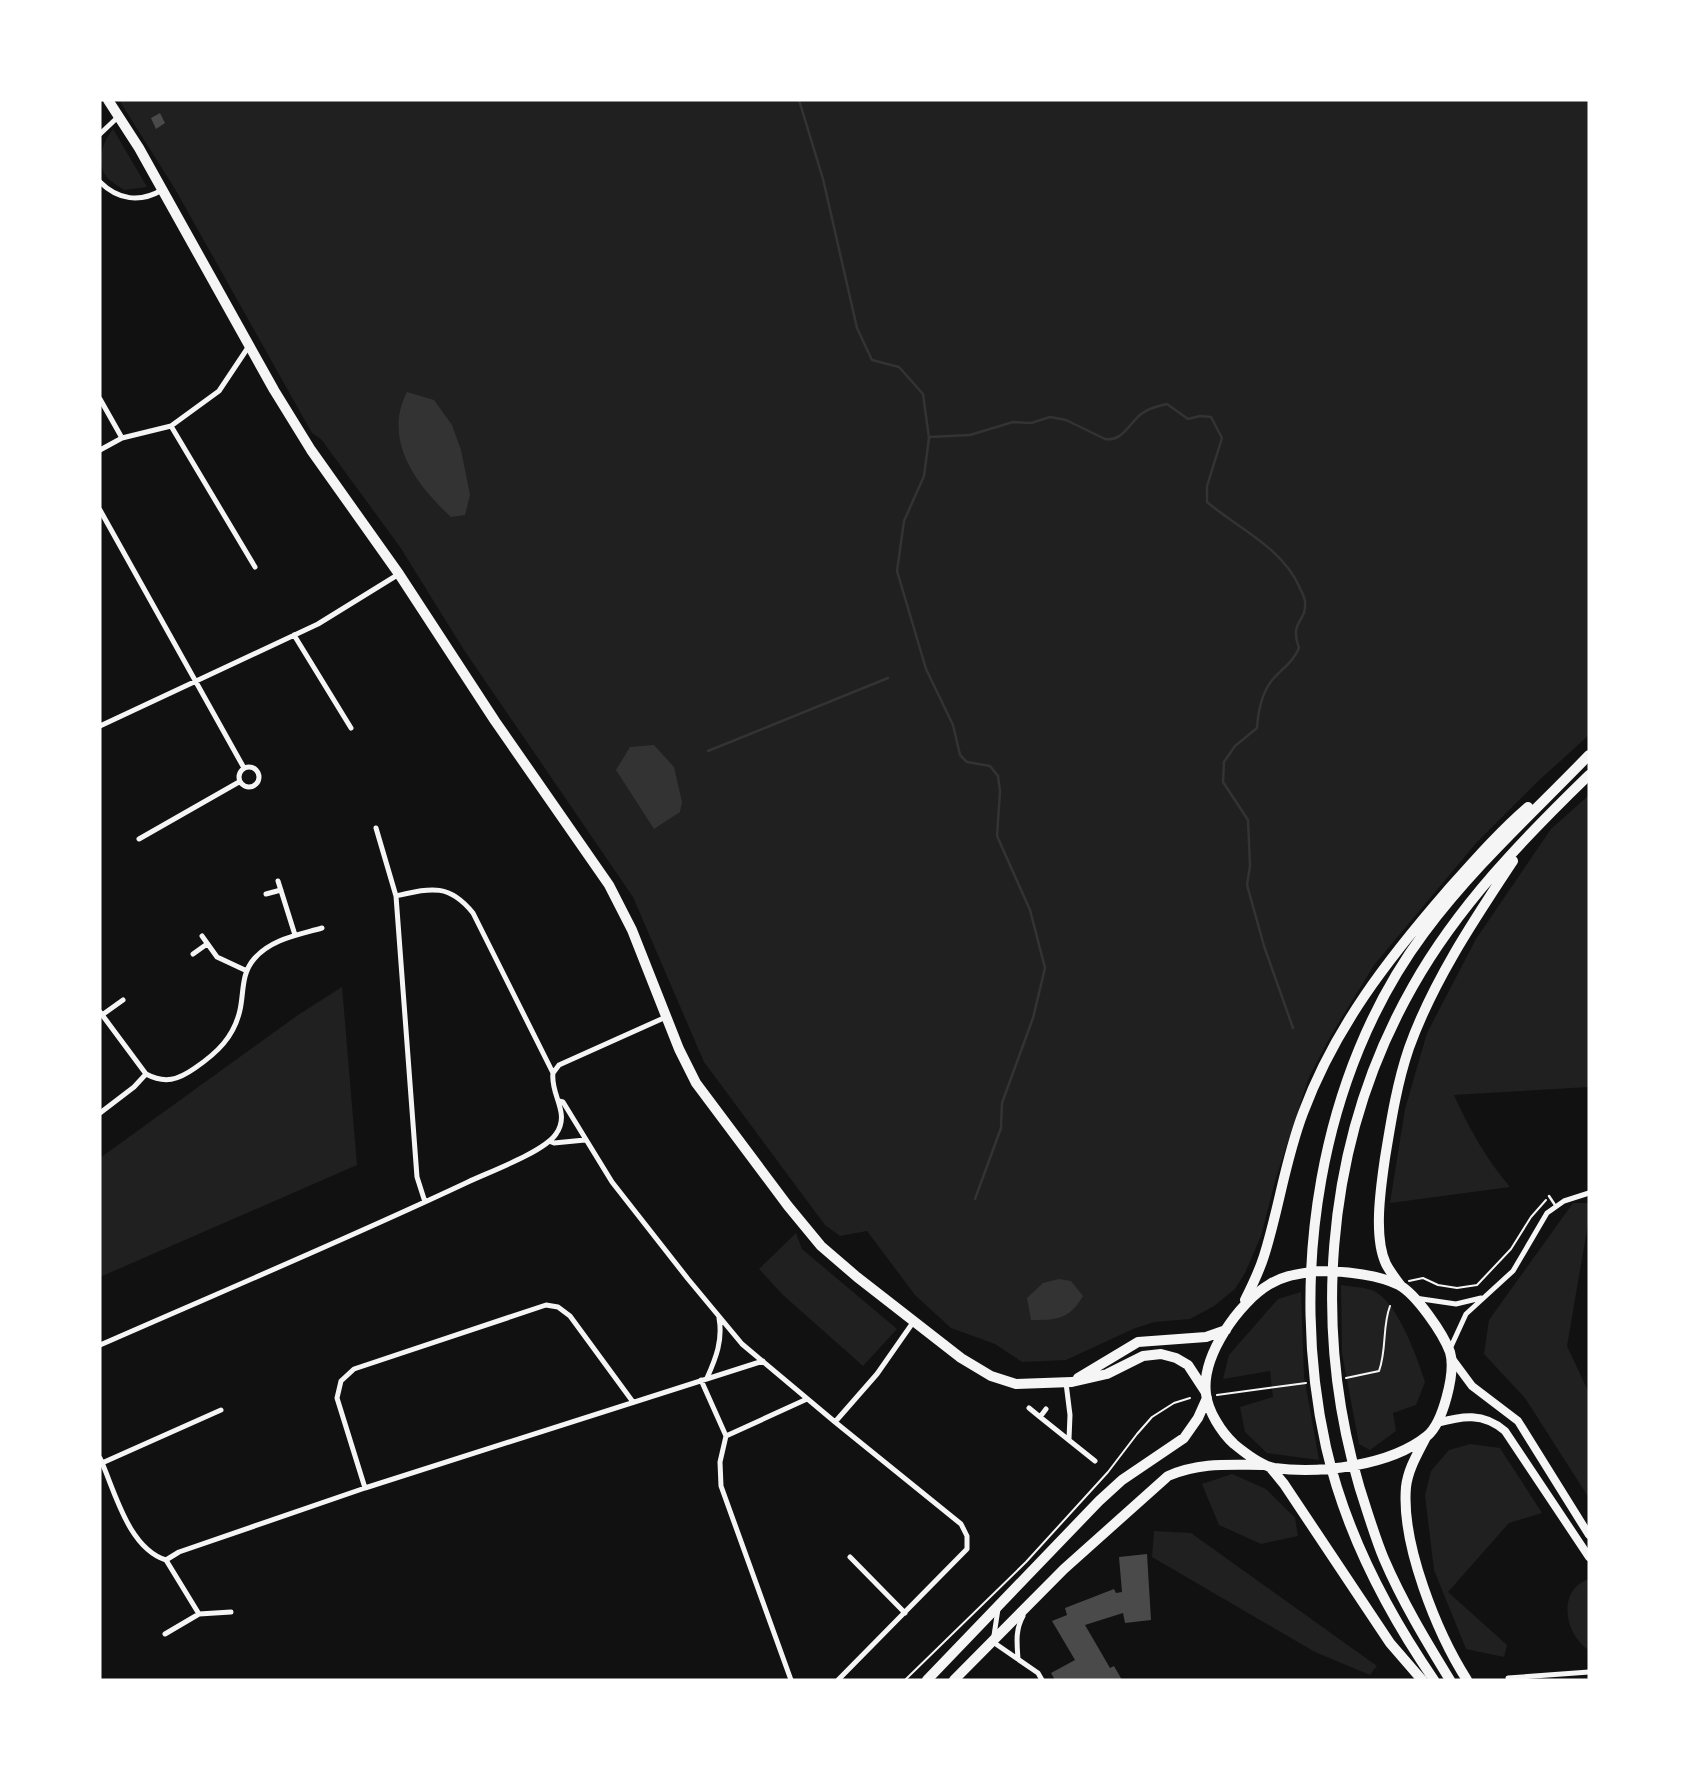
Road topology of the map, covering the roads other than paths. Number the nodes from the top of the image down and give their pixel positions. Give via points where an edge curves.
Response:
1 (108, 100) edge
2 (119, 116) junction
3 (100, 134) edge
4 (100, 182) edge
5 (162, 190) junction
6 (249, 346) junction
7 (100, 399) edge
8 (171, 426) junction
9 (122, 439) junction
10 (100, 450) edge
11 (100, 510) edge
12 (255, 567) dead end
13 (399, 574) junction
14 (294, 635) junction
15 (195, 681) junction
16 (100, 726) edge
17 (351, 728) dead end
18 (1586, 758) edge
19 (244, 768) junction
20 (1589, 775) edge
21 (239, 782) junction
22 (1537, 826) junction
23 (376, 828) dead end
24 (139, 839) dead end
25 (278, 881) dead end
26 (281, 890) junction
27 (266, 894) dead end
28 (396, 896) junction
29 (322, 928) dead end
30 (295, 935) junction
31 (202, 936) dead end
32 (207, 944) junction
33 (193, 954) dead end
34 (247, 971) junction
35 (123, 1000) dead end
36 (101, 1014) edge
37 (666, 1017) junction
38 (553, 1073) junction
39 (146, 1074) junction
40 (559, 1101) junction
41 (100, 1113) edge
42 (585, 1140) junction
43 (549, 1141) junction
44 (1589, 1193) edge
45 (1549, 1196) road end
46 (425, 1202) junction
47 (1555, 1205) junction
48 (1405, 1284) junction
49 (1486, 1296) junction
50 (1412, 1297) junction
51 (1244, 1304) junction
52 (718, 1315) junction
53 (914, 1321) junction
54 (1226, 1330) junction
55 (100, 1345) edge
56 (1450, 1354) junction
57 (762, 1361) junction
58 (704, 1379) junction
59 (1069, 1382) junction
60 (1210, 1395) junction
61 (807, 1399) junction
62 (633, 1402) junction
63 (1029, 1408) dead end
64 (1046, 1409) dead end
65 (220, 1410) dead end
66 (1040, 1417) junction
67 (835, 1422) junction
68 (1437, 1423) junction
69 (726, 1436) junction
70 (1426, 1437) junction
71 (1069, 1439) junction
72 (101, 1460) edge
73 (1095, 1461) dead end
74 (1268, 1466) junction
75 (365, 1488) junction
76 (1589, 1535) edge
77 (849, 1557) dead end
78 (1589, 1557) edge
79 (166, 1560) junction
80 (1035, 1599) junction
81 (998, 1609) junction
82 (231, 1612) dead end
83 (905, 1613) junction
84 (199, 1614) junction
85 (165, 1634) dead end
86 (993, 1642) junction
87 (1018, 1659) junction
88 (1589, 1672) edge
89 (1508, 1678) dead end
90 (791, 1680) edge
91 (838, 1680) edge
92 (927, 1680) edge
93 (954, 1680) edge
94 (1042, 1680) edge
95 (1422, 1680) edge
96 (1434, 1680) edge
97 (1450, 1680) edge
98 (1468, 1680) edge

1 - 2 highway
2 - 3 street
2 - 5 highway
4 - 5 street via 110,192 139,199
5 - 6 highway
6 - 8 street via 219,391
6 - 13 highway via 311,450
7 - 9 street
8 - 9 street
8 - 12 street
9 - 10 street
11 - 15 street
13 - 14 street
13 - 37 highway via 609,885
14 - 15 street
14 - 17 street
15 - 16 street
15 - 19 street
18 - 51 highway via 1515,818 1460,877 1359,1002 1303,1112 1263,1261
18 - 96 highway via 1471,875 1423,934 1377,1011 1339,1106 1314,1225 1312,1346 1326,1447 1338,1489 1387,1604
19 - 21 street
19 - 21 street via 255,769 258,782 249,788
20 - 22 highway
21 - 24 street
22 - 48 highway via 1461,942 1409,1048 1392,1118 1380,1214 1385,1263
22 - 97 highway via 1448,933 1413,985 1377,1064 1351,1142 1335,1229 1331,1293 1335,1370 1348,1445 1383,1558
23 - 28 street
25 - 26 street
26 - 27 street
26 - 30 street
28 - 38 street via 449,891 462,899
28 - 46 street via 417,1177
29 - 30 street
30 - 34 street via 273,943
31 - 32 street
32 - 33 street
32 - 34 street via 217,957
34 - 39 street via 240,1011 220,1048 174,1080
35 - 36 street
36 - 39 street
37 - 38 street via 559,1065
37 - 53 highway via 696,1083 788,1206 821,1246
38 - 40 street
39 - 41 street
40 - 42 street
40 - 43 street via 562,1122
42 - 43 street
42 - 52 street via 612,1182
43 - 46 street
44 - 47 street
45 - 47 lane
46 - 55 street
47 - 49 street via 1540,1222 1513,1271
48 - 50 highway
48 - 51 highway via 1316,1271 1271,1283
49 - 50 street via 1456,1304
49 - 56 street via 1466,1314
50 - 56 highway via 1437,1328
51 - 54 highway
52 - 57 street
52 - 58 street via 719,1347
53 - 59 highway via 991,1376 1016,1384
53 - 67 street via 877,1374
54 - 59 highway via 1206,1337 1138,1342
54 - 60 highway via 1208,1370
56 - 68 highway via 1449,1388
56 - 76 main road via 1472,1385 1518,1421
57 - 58 street
57 - 61 street
58 - 62 street
58 - 69 street
59 - 60 highway via 1161,1354 1188,1366
59 - 71 street
60 - 74 highway via 1220,1428
60 - 81 highway via 1185,1438 1098,1501
61 - 67 street
61 - 69 street
62 - 75 street
62 - 75 street via 570,1316 546,1305 354,1369 341,1381 337,1398
63 - 66 street
64 - 66 street
65 - 72 street
66 - 71 street
67 - 83 street via 961,1524 967,1536 967,1549
68 - 70 highway
68 - 78 main road via 1471,1416 1496,1423
69 - 90 street via 720,1486
70 - 74 highway via 1364,1464 1310,1469
70 - 98 highway via 1406,1486 1410,1538 1439,1626
71 - 73 street
72 - 79 street via 136,1539 155,1557
74 - 80 highway via 1205,1464 1168,1476
74 - 95 highway via 1390,1643
75 - 79 street
77 - 83 street
79 - 84 street
80 - 86 highway
80 - 87 street via 1018,1625
81 - 86 street
81 - 92 highway
82 - 84 street
83 - 91 street
84 - 85 street
86 - 87 street
86 - 93 highway
87 - 94 street
88 - 89 street

